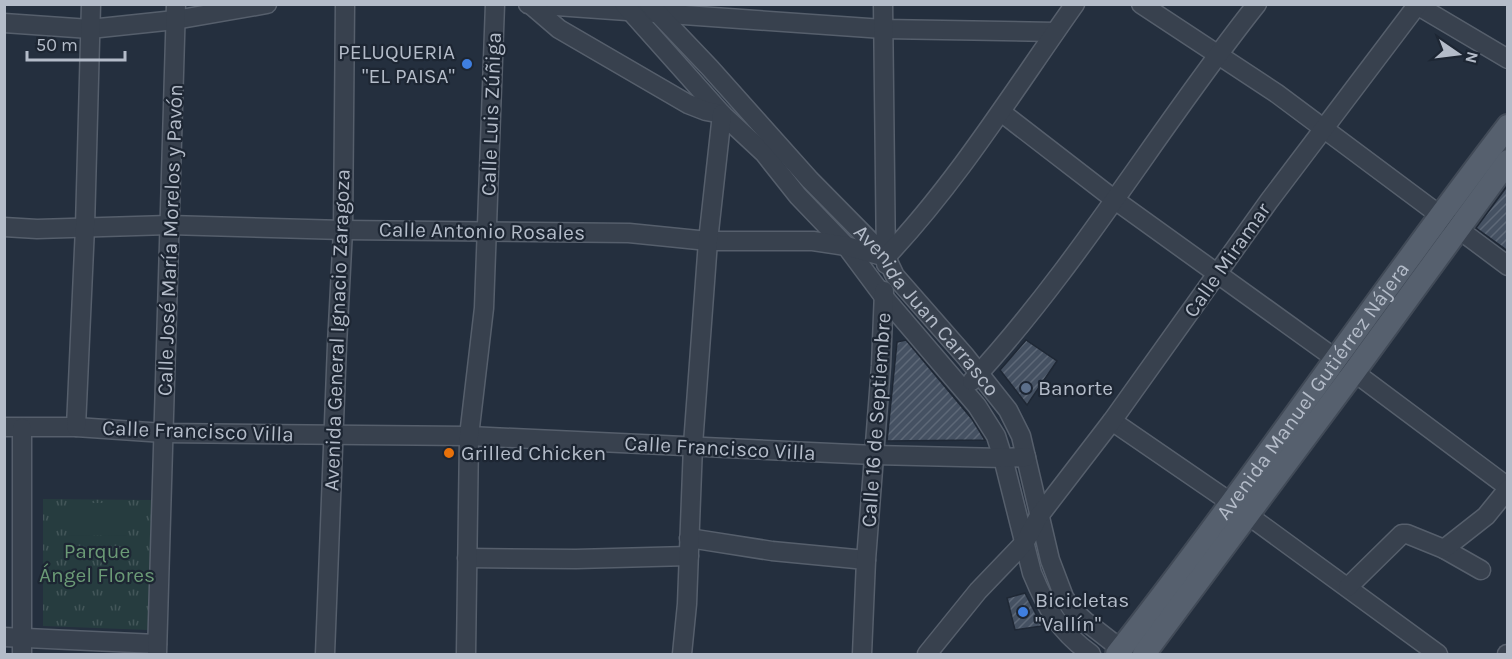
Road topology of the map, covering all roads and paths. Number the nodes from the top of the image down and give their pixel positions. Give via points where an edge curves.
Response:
1 (91, 4) edge
2 (267, 4) edge
3 (345, 4) edge
4 (495, 4) edge
5 (883, 4) edge
6 (1075, 4) edge
7 (1141, 4) edge
8 (1257, 4) edge
9 (529, 5) edge
10 (1416, 5) edge
11 (627, 8) edge
12 (653, 9) edge
13 (725, 11) edge
14 (176, 12) edge
15 (4, 23) edge
16 (90, 29) junction
17 (882, 29) junction
18 (1055, 32) junction
19 (1218, 54) junction
20 (1508, 59) edge
21 (737, 100) junction
22 (1001, 112) junction
23 (722, 114) junction
24 (1508, 126) edge
25 (1322, 129) junction
26 (1508, 161) edge
27 (1115, 200) junction
28 (1440, 216) junction
29 (169, 225) junction
30 (4, 227) edge
31 (85, 227) junction
32 (343, 230) junction
33 (487, 230) junction
34 (1458, 230) junction
35 (708, 241) junction
36 (846, 246) junction
37 (886, 257) junction
38 (1508, 266) edge
39 (1218, 274) junction
40 (884, 297) junction
41 (1335, 358) junction
42 (1354, 372) junction
43 (979, 373) junction
44 (963, 390) junction
45 (1112, 421) junction
46 (76, 427) junction
47 (13, 428) edge
48 (164, 433) junction
49 (333, 435) junction
50 (469, 436) junction
51 (693, 445) junction
52 (874, 455) junction
53 (1026, 457) junction
54 (1004, 458) junction
55 (1508, 488) edge
56 (1240, 508) junction
57 (1039, 516) junction
58 (1025, 542) junction
59 (689, 547) junction
60 (1444, 549) junction
61 (467, 558) junction
62 (866, 560) junction
63 (1481, 570) dead end
64 (1348, 586) junction
65 (16, 643) edge
66 (157, 649) edge
67 (1123, 653) edge
68 (325, 654) edge
69 (466, 654) edge
70 (681, 654) edge
71 (862, 654) edge
72 (927, 654) edge
73 (1091, 654) edge
74 (1144, 654) edge
75 (1438, 654) edge

1 - 16 street
2 - 14 street
3 - 32 street, Avenida General Ignacio Zaragoza
4 - 33 street, Calle Luis Zúñiga
5 - 17 street, Calle 16 de Septiembre
6 - 18 street
7 - 19 street
8 - 19 street
9 - 11 street
9 - 23 street via 560,29 688,104
10 - 20 street
10 - 25 street, Calle Miramar
11 - 12 street
11 - 23 street, Avenida Juan Carrasco
12 - 13 street
12 - 21 street, Avenida Juan Carrasco
13 - 17 street
14 - 16 street
14 - 29 street, Calle José María Morelos y Pavón
15 - 16 street
16 - 31 street
17 - 18 street
17 - 37 street, Calle 16 de Septiembre
18 - 22 street
19 - 25 street
19 - 27 street
21 - 23 street
21 - 37 street, Avenida Juan Carrasco
22 - 27 street
22 - 37 street via 922,217
23 - 35 street
23 - 36 street, Avenida Juan Carrasco via 764,153
24 - 28 main road, Avenida Manuel Gutiérrez Nájera
25 - 28 street
25 - 39 street, Calle Miramar
26 - 34 main road, Avenida Manuel Gutiérrez Nájera
27 - 39 street
27 - 43 street
28 - 34 street
28 - 41 main road, Avenida Manuel Gutiérrez Nájera
29 - 31 street, Calle Antonio Rosales
29 - 32 street, Calle Antonio Rosales
29 - 48 street, Calle José María Morelos y Pavón
30 - 31 street, Calle Antonio Rosales
31 - 46 street
32 - 33 street, Calle Antonio Rosales
32 - 49 street, Avenida General Ignacio Zaragoza
33 - 35 street, Calle Antonio Rosales via 629,233
33 - 50 street, Calle Luis Zúñiga via 484,308
34 - 38 street
34 - 42 main road, Avenida Manuel Gutiérrez Nájera
35 - 36 street, Calle Antonio Rosales via 813,241
35 - 51 street
36 - 37 street, Calle Antonio Rosales
36 - 40 street, Avenida Juan Carrasco
37 - 40 street, Calle 16 de Septiembre
37 - 43 street, Avenida Juan Carrasco via 895,276
39 - 41 street
39 - 45 street, Calle Miramar
40 - 44 street, Avenida Juan Carrasco
40 - 52 street, Calle 16 de Septiembre
41 - 42 street
41 - 56 main road, Avenida Manuel Gutiérrez Nájera
42 - 55 street
42 - 56 main road, Avenida Manuel Gutiérrez Nájera
43 - 44 street
43 - 53 street, Avenida Juan Carrasco via 1008,410
44 - 54 street, Avenida Juan Carrasco via 988,422
45 - 56 street
45 - 57 street, Calle Miramar
46 - 47 street, Calle Francisco Villa
46 - 48 street, Calle Francisco Villa
47 - 65 street
48 - 49 street, Calle Francisco Villa
48 - 66 street, Calle José María Morelos y Pavón
49 - 50 street, Calle Francisco Villa
49 - 68 street, Avenida General Ignacio Zaragoza
50 - 51 street, Calle Francisco Villa
50 - 61 street, Calle Luis Zúñiga
51 - 52 street, Calle Francisco Villa
51 - 59 street
52 - 54 street, Calle Francisco Villa
52 - 62 street, Calle 16 de Septiembre
53 - 54 street, Calle Francisco Villa
53 - 57 street, Avenida Juan Carrasco
54 - 58 street, Avenida Juan Carrasco
55 - 60 street via 1486,516
56 - 64 street
56 - 67 main road, Avenida Manuel Gutiérrez Nájera via 1152,611
56 - 74 main road, Avenida Manuel Gutiérrez Nájera
57 - 58 street, Calle Miramar
57 - 67 street, Avenida Juan Carrasco via 1064,597 1072,609
58 - 72 street, Calle Miramar via 978,591
58 - 73 street, Avenida Juan Carrasco via 1032,573 1058,625
59 - 61 street via 576,559
59 - 62 street
59 - 70 street
60 - 63 street
60 - 64 street via 1402,534
61 - 69 street, Calle Luis Zúñiga
62 - 71 street, Calle 16 de Septiembre
64 - 75 street
65 - 66 street

